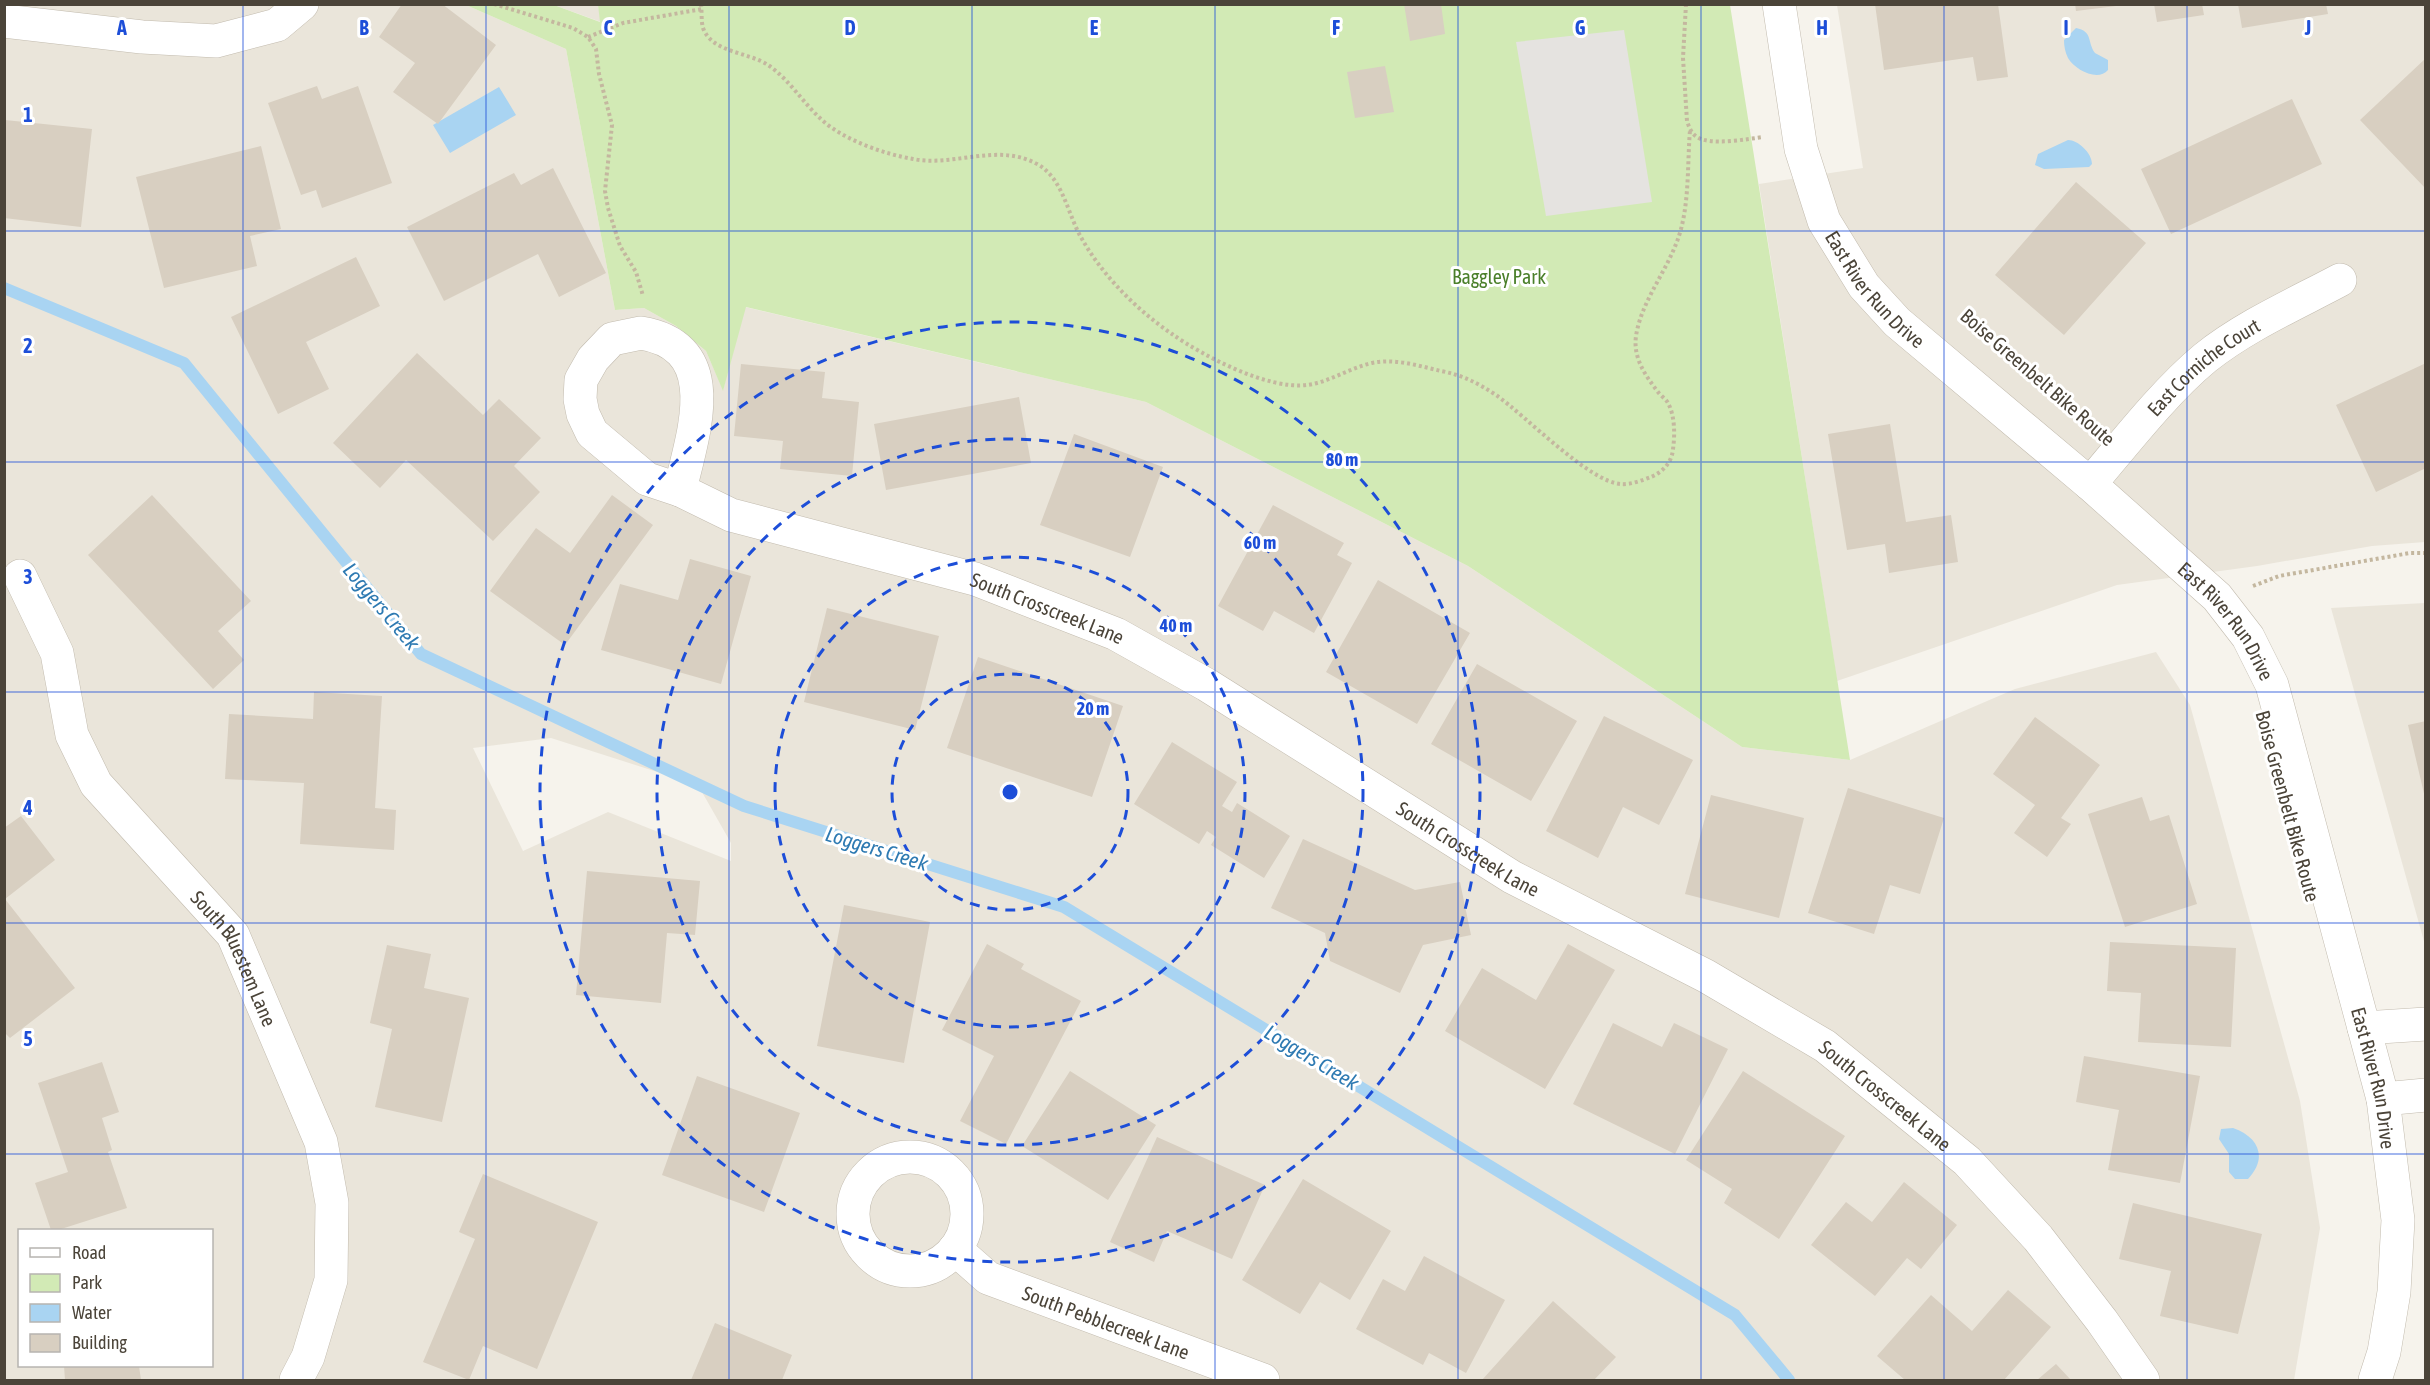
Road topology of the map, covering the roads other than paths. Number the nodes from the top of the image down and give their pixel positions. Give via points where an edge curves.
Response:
1 (302, 4) edge
2 (1779, 4) edge
3 (4, 21) edge
4 (2340, 280) dead end
5 (2090, 484) junction
6 (680, 490) junction
7 (20, 576) dead end
8 (2426, 1024) edge
9 (2364, 1028) junction
10 (2426, 1095) edge
11 (2383, 1100) junction
12 (955, 1249) dead end
13 (296, 1380) edge
14 (1263, 1380) edge
15 (2143, 1380) edge
16 (2375, 1380) edge

1 - 3 street via 277,25 216,41
2 - 5 street, East River Run Drive via 1801,149 1824,221 1864,286 1897,322
4 - 5 street, East Corniche Court via 2236,336 2205,358
5 - 9 street, East River Run Drive via 2217,597 2248,638 2272,685
6 - 6 street, South Crosscreek Lane via 697,413 696,376 682,352 665,339 640,333 612,339 593,359 581,380 583,414 592,433 647,479
6 - 15 street, South Crosscreek Lane via 731,515 975,579 1116,634 1206,685 1512,877 1706,976 1825,1046 1967,1161 2038,1238
7 - 13 street, South Bluestem Lane via 57,652 72,735 96,784 233,935 321,1142 332,1203 332,1280 308,1357
8 - 9 street
9 - 11 street, East River Run Drive
10 - 11 street
11 - 16 street, East River Run Drive via 2398,1220 2394,1292
12 - 14 street, South Pebblecreek Lane via 988,1278

